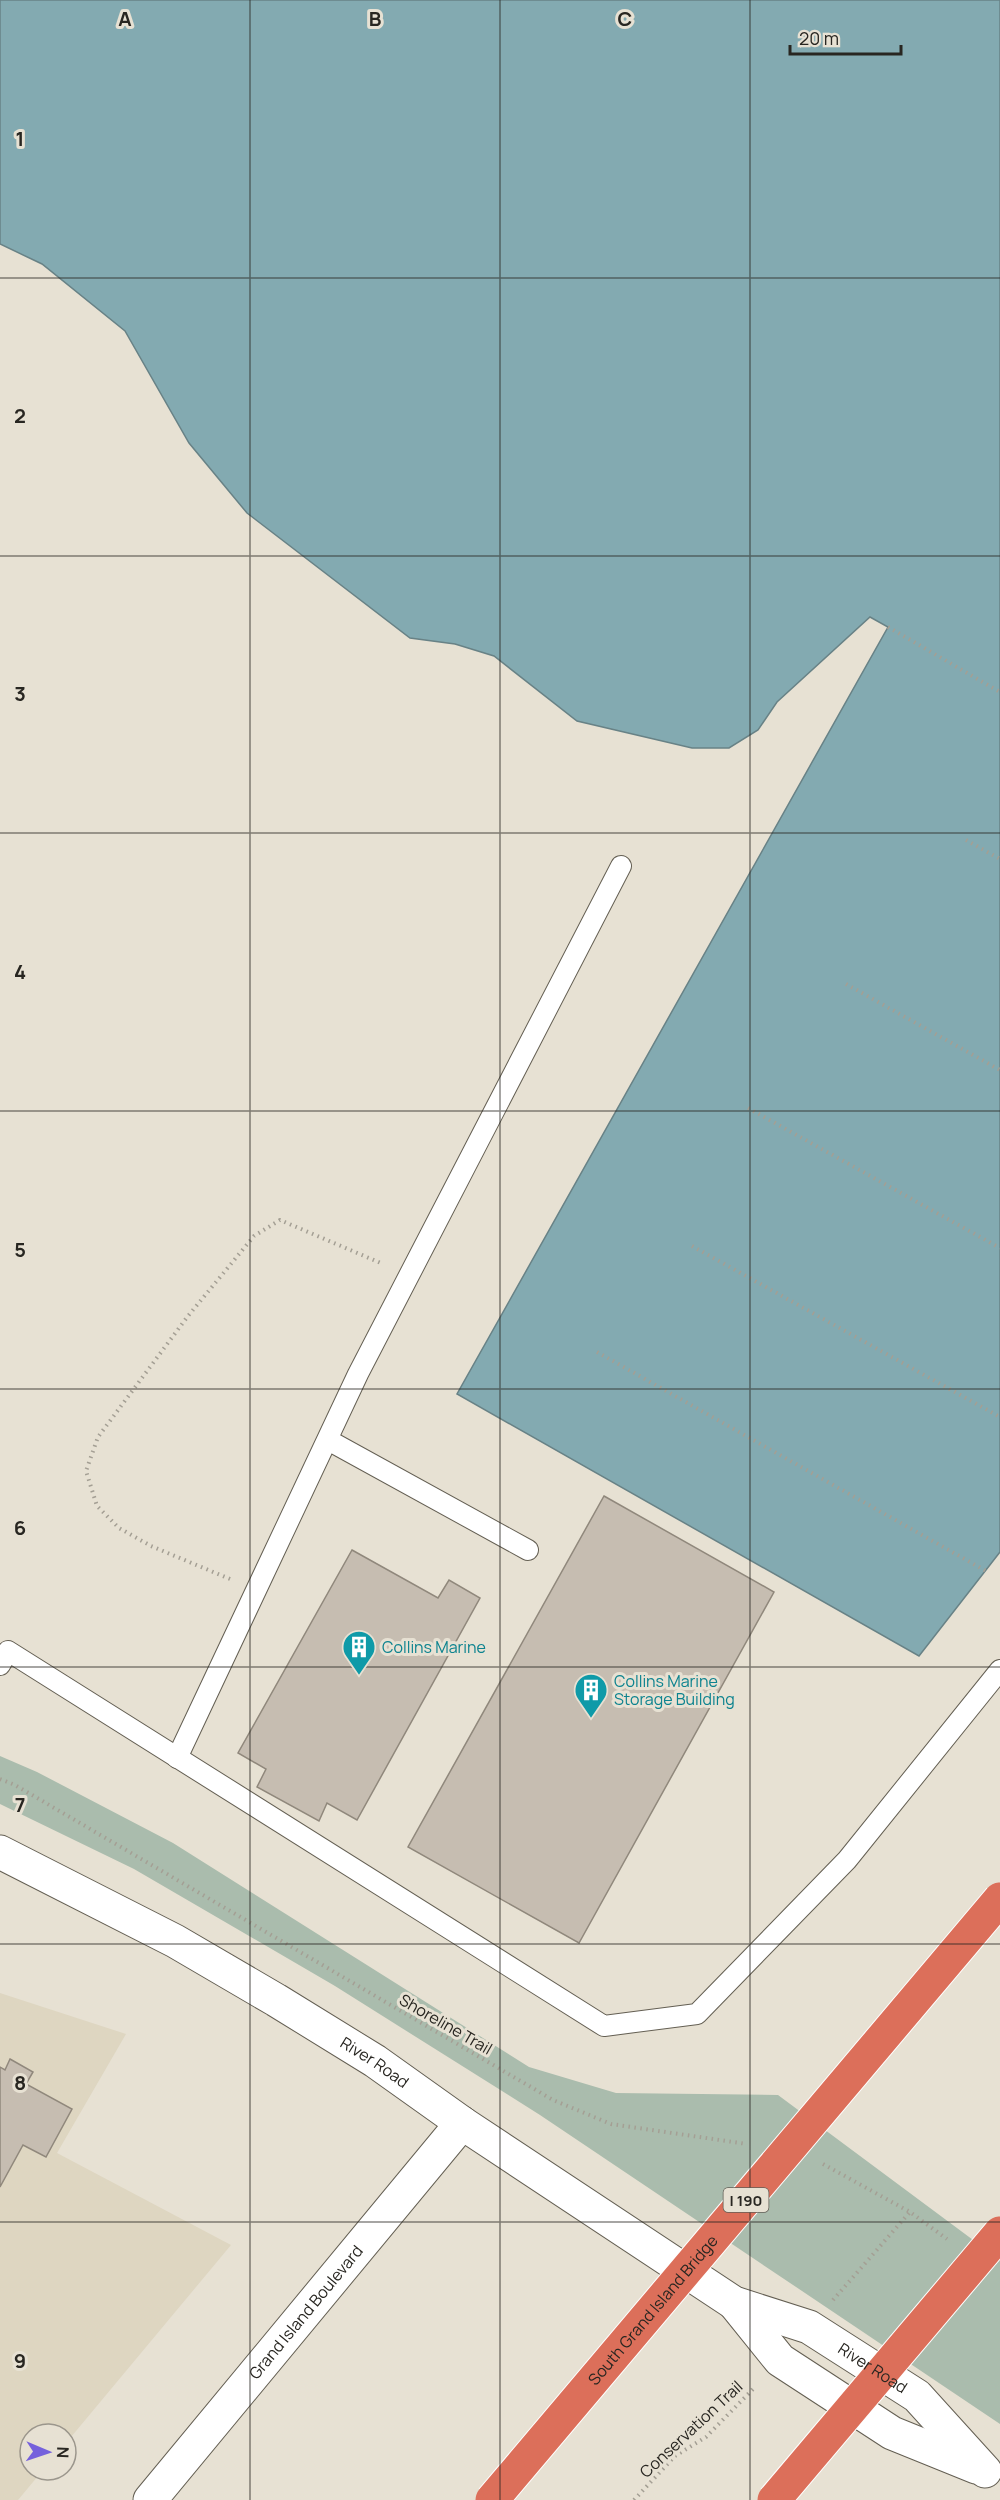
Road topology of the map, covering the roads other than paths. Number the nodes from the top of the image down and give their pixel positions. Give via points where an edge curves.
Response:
1 (621, 866) dead end
2 (328, 1440) junction
3 (528, 1550) dead end
4 (0, 1665) edge
5 (1000, 1670) edge
6 (177, 1758) junction
7 (0, 1852) edge
8 (1000, 1899) edge
9 (462, 2122) junction
10 (1000, 2233) edge
11 (734, 2303) junction
12 (993, 2476) edge
13 (162, 2496) edge
14 (492, 2500) edge
15 (774, 2500) edge

1 - 2 lane via 408,1275
2 - 3 lane
2 - 6 lane
4 - 6 lane via 8,1651
5 - 6 lane via 847,1860 697,2014 604,2026
7 - 9 main road, River Road via 175,1941 276,2000 375,2061
8 - 14 highway, South Grand Island Bridge / I 190, bridge
9 - 11 main road, River Road
9 - 13 main road, Grand Island Boulevard
10 - 15 highway, bridge
11 - 12 main road, River Road via 780,2360 892,2433
11 - 12 main road, River Road via 809,2327 917,2396

